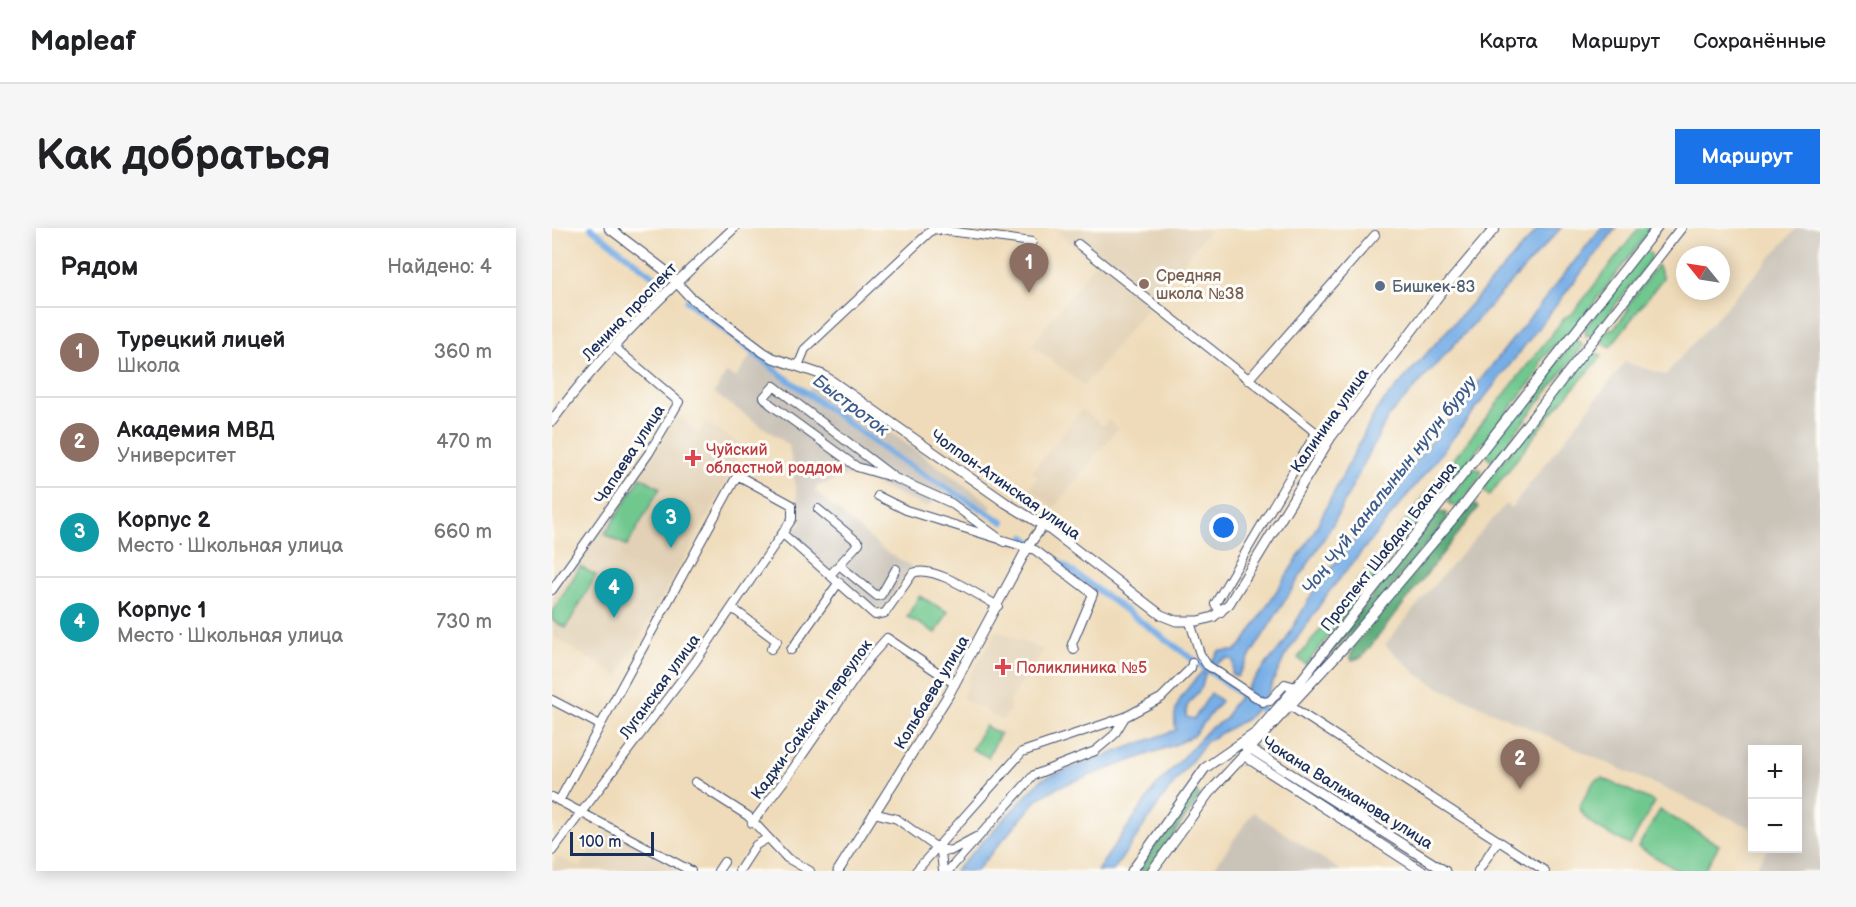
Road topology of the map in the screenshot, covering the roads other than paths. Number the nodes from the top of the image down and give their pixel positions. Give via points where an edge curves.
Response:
1 (734, 228) edge
2 (933, 228) edge
3 (1495, 228) edge
4 (1658, 228) edge
5 (1681, 228) edge
6 (616, 230) edge
7 (1375, 235) dead end
8 (1032, 242) dead end
9 (1646, 242) junction
10 (1078, 244) dead end
11 (1658, 256) junction
12 (677, 282) junction
13 (1576, 333) junction
14 (1590, 344) junction
15 (613, 346) junction
16 (798, 366) junction
17 (1248, 380) junction
18 (552, 421) edge
19 (1316, 433) junction
20 (1328, 442) junction
21 (1475, 459) junction
22 (1490, 471) junction
23 (895, 478) junction
24 (878, 496) dead end
25 (1441, 502) junction
26 (818, 509) dead end
27 (1456, 514) junction
28 (1043, 525) junction
29 (783, 534) junction
30 (1004, 542) junction
31 (1028, 546) junction
32 (839, 565) junction
33 (896, 569) dead end
34 (831, 574) junction
35 (839, 582) junction
36 (552, 590) edge
37 (998, 606) junction
38 (732, 608) junction
39 (1221, 612) junction
40 (1190, 622) junction
41 (771, 649) dead end
42 (791, 650) dead end
43 (1074, 650) dead end
44 (1192, 663) dead end
45 (955, 684) junction
46 (1296, 687) junction
47 (552, 700) edge
48 (1290, 706) junction
49 (1125, 717) junction
50 (600, 725) junction
51 (1264, 735) junction
52 (1239, 747) junction
53 (1251, 749) junction
54 (1226, 753) junction
55 (1244, 758) junction
56 (1276, 765) junction
57 (1230, 771) junction
58 (1270, 774) junction
59 (695, 782) dead end
60 (1193, 784) junction
61 (1208, 794) junction
62 (555, 799) edge
63 (583, 813) junction
64 (874, 813) junction
65 (752, 823) junction
66 (981, 835) junction
67 (768, 838) junction
68 (1497, 842) junction
69 (937, 848) junction
70 (552, 851) edge
71 (724, 862) dead end
72 (691, 871) edge
73 (718, 871) edge
74 (739, 871) edge
75 (810, 871) edge
76 (838, 871) edge
77 (916, 871) edge
78 (943, 871) edge
79 (948, 871) edge
80 (1132, 871) edge
81 (1152, 871) edge
82 (1422, 871) edge
83 (1445, 871) edge
84 (1478, 871) edge
85 (1545, 871) edge

1 - 12 main road, Ленина проспект
2 - 8 street
2 - 16 street via 805,349
3 - 20 main road, Калинина улица
4 - 9 main road, Проспект Шабдан Баатыра
5 - 11 main road, Проспект Шабдан Баатыра
6 - 12 main road
7 - 17 street
9 - 11 main road
9 - 13 main road, Проспект Шабдан Баатыра
10 - 17 street
11 - 14 main road, Проспект Шабдан Баатыра
12 - 15 main road, Ленина проспект
12 - 16 main road, Чолпон-Атинская улица via 690,297 763,352
13 - 14 main road
13 - 21 main road, Проспект Шабдан Баатыра
14 - 22 main road, Проспект Шабдан Баатыра
15 - 18 main road, Ленина проспект
15 - 36 street, Чапаева улица via 679,402 649,453
16 - 28 main road, Чолпон-Атинская улица via 823,375
17 - 19 street
19 - 20 street
19 - 39 street via 1215,604
20 - 39 main road, Калинина улица via 1235,596
21 - 22 main road
21 - 25 main road, Проспект Шабдан Баатыра
22 - 27 main road, Проспект Шабдан Баатыра
23 - 23 street via 857,466 764,397 774,386
23 - 30 street via 951,503
24 - 30 street via 906,510
25 - 27 main road
25 - 46 main road, Проспект Шабдан Баатыра
26 - 32 street via 859,543
27 - 48 main road, Проспект Шабдан Баатыра
28 - 31 main road, Кольбаева улица
28 - 40 main road, Чолпон-Атинская улица via 1154,611
29 - 34 street
29 - 38 street, Луганская улица
29 - 50 street, Луганская улица via 792,519 792,504 738,473
30 - 31 street
31 - 37 main road, Кольбаева улица
31 - 43 street via 1093,594 1072,644
32 - 33 street via 877,597
32 - 34 street
34 - 35 street
35 - 37 street via 880,616 918,571 947,578
35 - 42 street
37 - 45 main road, Кольбаева улица
38 - 41 street via 777,641
38 - 63 street, Луганская улица
39 - 40 main road via 1206,620
40 - 46 street via 1207,665 1263,702 1270,701 1284,684
44 - 49 street via 1161,698
45 - 64 main road, Кольбаева улица
45 - 65 street, Каджи-Сайский переулок via 887,638
46 - 52 main road, Проспект Шабдан Баатыра
47 - 50 street
48 - 51 main road, Проспект Шабдан Баатыра
48 - 68 street
49 - 66 street via 1114,735 1095,751 1034,775
49 - 69 street via 1022,752
50 - 62 street
51 - 53 main road, Проспект Шабдан Баатыра
51 - 56 main road via 1266,751
52 - 53 main road, Чокана Валиханова улица
52 - 54 main road, Проспект Шабдан Баатыра
52 - 55 main road, Чокана Валиханова улица
53 - 55 main road, Проспект Шабдан Баатыра
53 - 56 main road, Чокана Валиханова улица
54 - 57 main road via 1233,758
54 - 60 main road, Проспект Шабдан Баатыра via 1212,762
55 - 57 main road, Проспект Шабдан Баатыра
55 - 58 main road, Чокана Валиханова улица
56 - 83 main road, Чокана Валиханова улица
57 - 58 main road via 1246,768
57 - 61 main road, Проспект Шабдан Баатыра
58 - 82 main road, Чокана Валиханова улица
59 - 65 street, Каджи-Сайский переулок via 748,816
60 - 61 main road
60 - 80 main road, Проспект Шабдан Баатыра
61 - 81 main road, Проспект Шабдан Баатыра
62 - 63 street
63 - 70 street, Луганская улица
63 - 72 street
64 - 69 street via 897,819
64 - 76 main road, Кольбаева улица
65 - 67 street, Каджи-Сайский переулок
66 - 69 street via 950,851
66 - 79 street
67 - 74 street via 756,845
67 - 75 street, Каджи-Сайский переулок via 787,858
68 - 84 street
68 - 85 street
69 - 77 street
69 - 78 street
71 - 73 street

